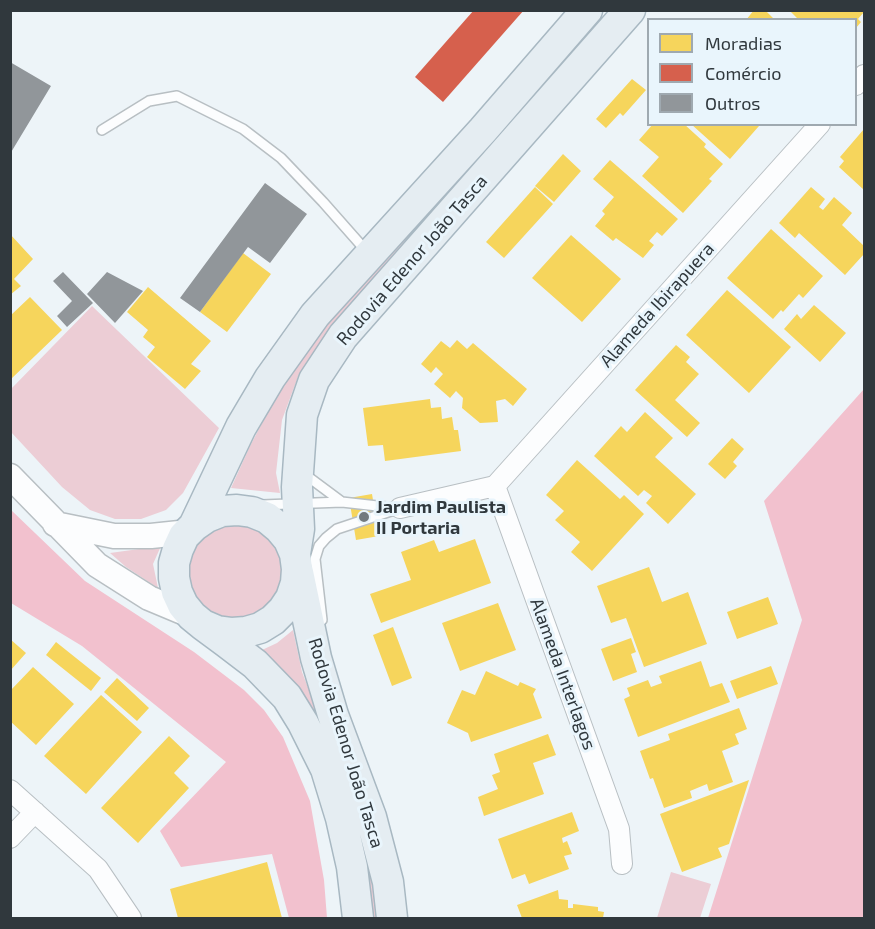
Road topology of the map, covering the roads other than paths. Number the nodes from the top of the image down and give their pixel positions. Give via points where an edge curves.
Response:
1 (587, 10) edge
2 (630, 10) edge
3 (554, 72) junction
4 (818, 126) edge
5 (102, 130) dead end
6 (369, 255) junction
7 (300, 471) junction
8 (10, 476) edge
9 (495, 486) junction
10 (342, 502) junction
11 (297, 504) junction
12 (400, 508) junction
13 (237, 510) junction
14 (55, 524) junction
15 (191, 529) junction
16 (296, 561) junction
17 (198, 620) junction
18 (316, 658) junction
19 (10, 790) edge
20 (35, 812) junction
21 (10, 838) edge
22 (622, 864) dead end
23 (131, 918) edge
24 (358, 918) edge
25 (392, 918) edge

1 - 3 main road, Rodovia Edenor João Tasca
2 - 3 main road, Rodovia Edenor João Tasca
3 - 6 main road, Rodovia Edenor João Tasca
3 - 7 main road, Rodovia Edenor João Tasca via 508,151 343,336 314,380 302,415
4 - 9 street, Alameda Ibirapuera
5 - 6 lane via 148,101 177,96 243,129 281,158
6 - 15 main road, Rodovia Edenor João Tasca via 315,315 270,378
7 - 10 lane
7 - 11 main road, Rodovia Edenor João Tasca
8 - 14 street
9 - 12 street
9 - 22 street, Alameda Interlagos via 619,829
10 - 11 lane
10 - 12 lane
11 - 13 lane
11 - 16 main road, Rodovia Edenor João Tasca
12 - 18 lane via 337,529 319,546 315,559 322,631
13 - 15 main road via 216,513
13 - 16 main road via 267,518 284,534
14 - 15 street via 114,536 168,535
14 - 17 street via 97,566 149,598
15 - 17 main road via 177,549 174,578 183,605
16 - 17 main road via 291,598 284,610 260,628 231,633 217,631
16 - 18 main road, Rodovia Edenor João Tasca
17 - 24 main road, Rodovia Edenor João Tasca via 255,664 287,697 303,723 326,769 341,818
18 - 25 main road, Rodovia Edenor João Tasca via 371,817 388,882
19 - 20 street
20 - 21 street
20 - 23 street via 98,869

